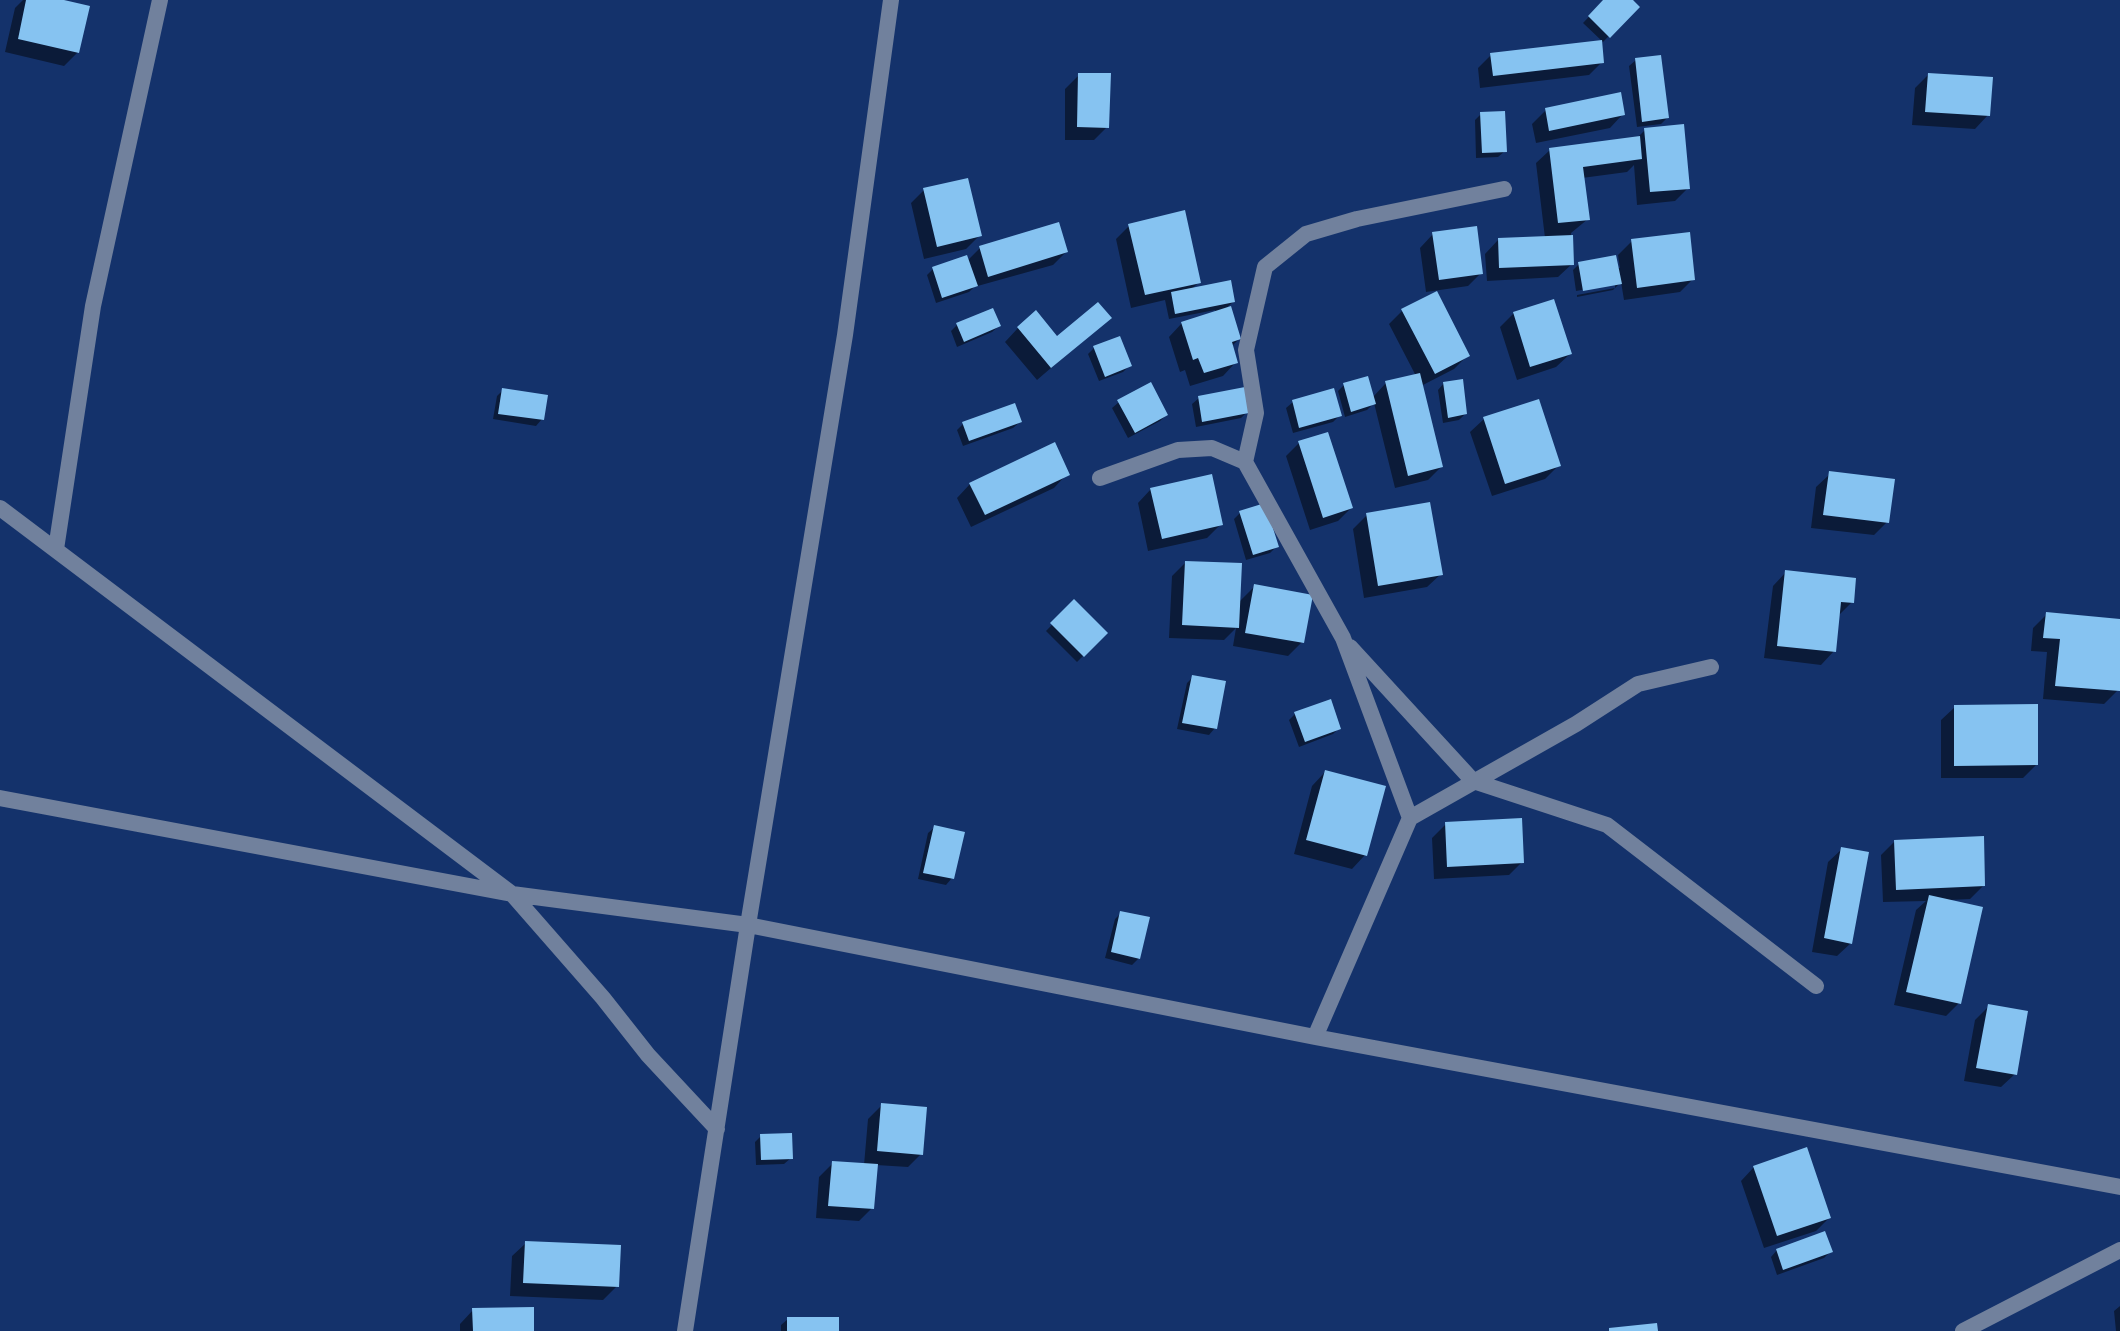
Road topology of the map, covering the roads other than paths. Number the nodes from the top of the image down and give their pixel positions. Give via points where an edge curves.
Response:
1 (160, 0) edge
2 (891, 0) edge
3 (1504, 189) dead end
4 (1245, 462) junction
5 (1100, 478) dead end
6 (0, 508) edge
7 (56, 549) junction
8 (1343, 638) junction
9 (1711, 667) dead end
10 (1473, 781) junction
11 (0, 798) edge
12 (1410, 818) junction
13 (512, 894) junction
14 (748, 925) junction
15 (1816, 986) dead end
16 (1315, 1037) junction
17 (717, 1129) junction
18 (2120, 1187) edge
19 (2120, 1250) edge
20 (685, 1331) edge
21 (1963, 1331) edge

1 - 7 street via 93,306
2 - 14 street via 845,335
3 - 4 street via 1306,234 1265,267 1246,350 1256,413
4 - 5 street via 1212,448 1178,450
4 - 8 street
6 - 7 street
7 - 13 street
8 - 10 street
8 - 12 street
9 - 10 street via 1638,684
10 - 12 street
10 - 15 street via 1607,825
11 - 13 street
12 - 16 street
13 - 14 street
13 - 17 street
14 - 16 street
14 - 17 street
16 - 18 street
17 - 20 street
19 - 21 street

